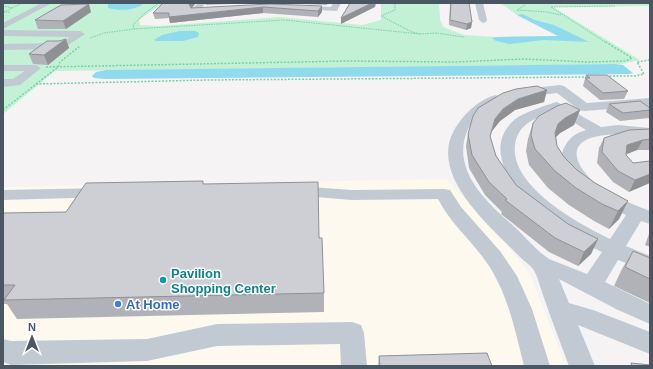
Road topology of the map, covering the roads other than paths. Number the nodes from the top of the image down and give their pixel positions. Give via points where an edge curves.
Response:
1 (33, 3) edge
2 (48, 3) edge
3 (202, 3) edge
4 (479, 3) edge
5 (291, 6) edge
6 (336, 6) edge
7 (223, 9) edge
8 (13, 10) junction
9 (31, 12) junction
10 (3, 17) edge
11 (483, 20) dead end
12 (3, 26) edge
13 (3, 33) edge
14 (52, 46) junction
15 (3, 47) edge
16 (3, 68) edge
17 (23, 71) junction
18 (3, 83) edge
19 (534, 91) junction
20 (650, 102) edge
21 (559, 107) junction
22 (647, 130) edge
23 (598, 131) junction
24 (277, 191) edge
25 (117, 192) edge
26 (3, 195) edge
27 (644, 215) edge
28 (614, 249) junction
29 (542, 264) junction
30 (650, 264) edge
31 (591, 286) junction
32 (560, 310) junction
33 (650, 314) edge
34 (650, 343) edge
35 (3, 350) edge
36 (354, 366) edge
37 (537, 366) edge
38 (582, 366) edge

1 - 8 street
2 - 9 street
3 - 7 street via 195,10
4 - 11 street
5 - 6 street
8 - 9 street
8 - 10 street
9 - 12 street
13 - 14 street via 84,37 64,46
14 - 15 street
14 - 17 street
16 - 17 street
17 - 18 street via 16,83
19 - 20 street via 560,89 584,107
19 - 21 street
19 - 29 street via 497,99 477,109 460,129 455,152 463,179 473,197
21 - 23 street
21 - 28 street via 527,118 508,136 506,152 512,170 529,192 559,218
22 - 23 street
23 - 27 street via 583,136 572,144 569,155 574,168 586,183 608,198
24 - 37 street via 352,195 444,194 450,206 508,277 523,311
25 - 26 street
27 - 28 street
28 - 30 street
28 - 31 street
29 - 31 street via 556,268
29 - 32 street
31 - 33 street
32 - 34 street via 585,317
32 - 38 street
35 - 36 street via 11,353 147,350 217,335 352,333

